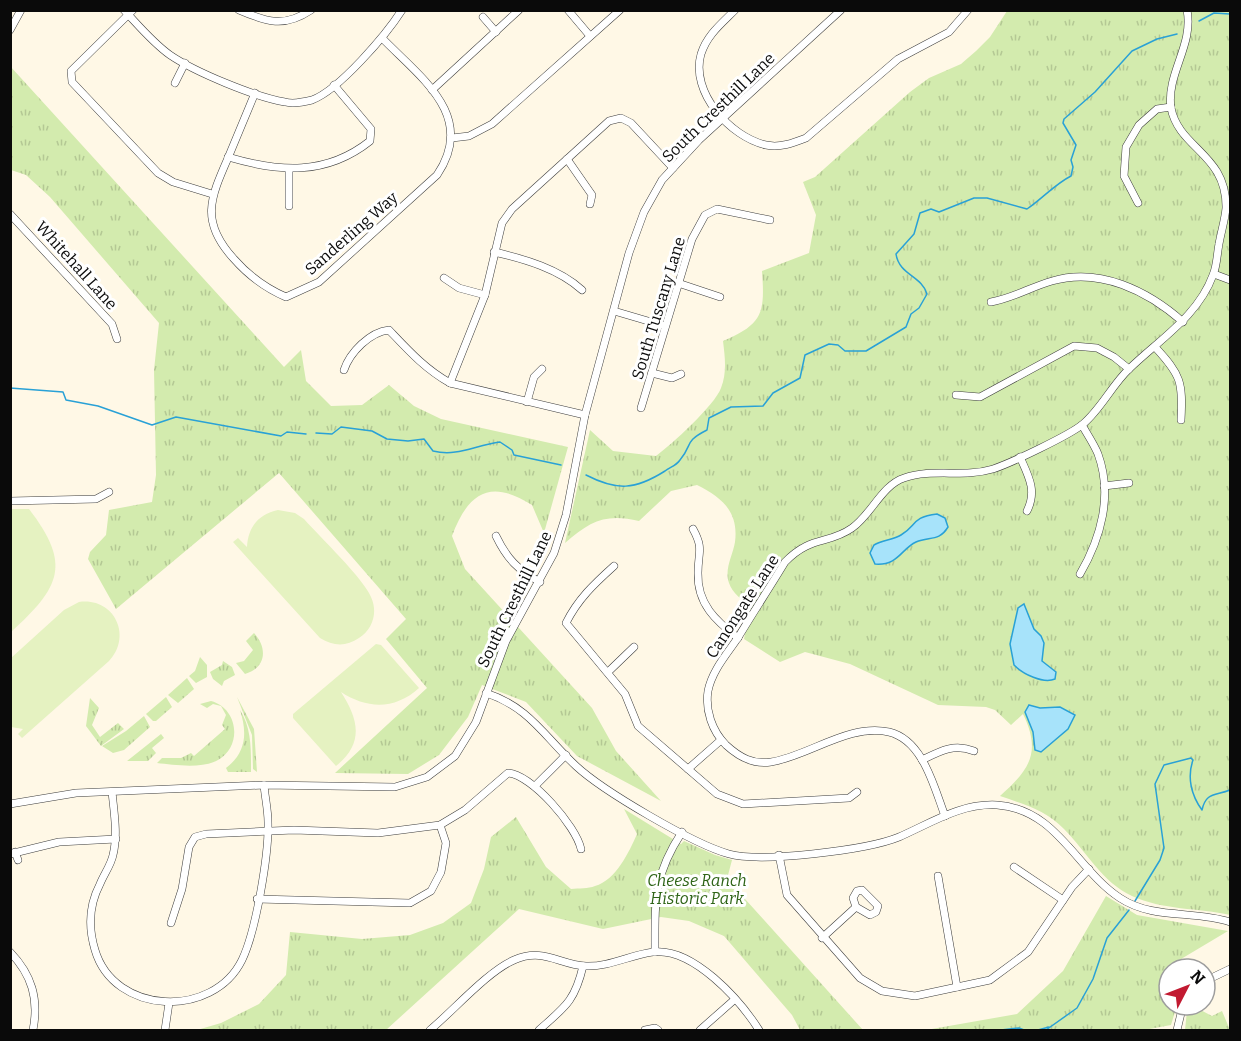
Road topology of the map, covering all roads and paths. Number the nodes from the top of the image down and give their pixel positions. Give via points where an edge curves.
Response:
1 (21, 10) edge
2 (239, 10) edge
3 (311, 10) edge
4 (402, 10) edge
5 (519, 10) edge
6 (568, 10) edge
7 (620, 10) edge
8 (735, 10) edge
9 (841, 10) edge
10 (968, 10) edge
11 (1187, 10) edge
12 (129, 12) edge
13 (483, 17) dead end
14 (10, 30) edge
15 (496, 32) junction
16 (590, 36) junction
17 (383, 39) junction
18 (185, 63) junction
19 (175, 83) dead end
20 (334, 85) junction
21 (432, 90) junction
22 (255, 93) junction
23 (1171, 107) junction
24 (723, 118) junction
25 (452, 138) junction
26 (228, 157) junction
27 (567, 159) junction
28 (673, 168) junction
29 (289, 170) junction
30 (212, 194) junction
31 (1138, 203) dead end
32 (590, 204) dead end
33 (289, 206) dead end
34 (1228, 208) edge
35 (10, 214) edge
36 (770, 220) dead end
37 (494, 252) junction
38 (1214, 274) junction
39 (444, 278) dead end
40 (1230, 280) edge
41 (678, 283) junction
42 (582, 290) dead end
43 (485, 295) junction
44 (720, 297) dead end
45 (991, 302) dead end
46 (614, 311) junction
47 (1183, 322) junction
48 (665, 326) junction
49 (117, 339) dead end
50 (1155, 347) junction
51 (542, 369) dead end
52 (1129, 369) junction
53 (344, 370) dead end
54 (652, 373) junction
55 (681, 374) dead end
56 (450, 382) junction
57 (956, 395) dead end
58 (527, 402) junction
59 (641, 408) dead end
60 (585, 415) junction
61 (1181, 420) dead end
62 (1082, 425) junction
63 (1020, 457) junction
64 (1129, 483) dead end
65 (1104, 486) junction
66 (109, 492) dead end
67 (10, 501) edge
68 (1027, 511) dead end
69 (693, 529) dead end
70 (496, 536) dead end
71 (614, 566) dead end
72 (1080, 574) dead end
73 (540, 582) junction
74 (738, 638) junction
75 (634, 648) dead end
76 (608, 672) junction
77 (486, 693) junction
78 (721, 740) junction
79 (974, 751) dead end
80 (772, 753) dead end
81 (566, 755) junction
82 (922, 760) junction
83 (772, 762) junction
84 (688, 769) junction
85 (264, 785) junction
86 (534, 786) junction
87 (112, 792) junction
88 (858, 792) dead end
89 (10, 804) edge
90 (945, 816) junction
91 (440, 825) junction
92 (267, 831) junction
93 (682, 832) junction
94 (116, 839) junction
95 (581, 849) dead end
96 (13, 853) edge
97 (779, 855) junction
98 (18, 860) dead end
99 (1014, 867) dead end
100 (1089, 869) junction
101 (938, 876) dead end
102 (257, 899) junction
103 (1063, 900) junction
104 (856, 907) dead end
105 (1230, 922) edge
106 (171, 923) dead end
107 (822, 938) junction
108 (10, 952) edge
109 (655, 952) junction
110 (583, 966) junction
111 (957, 987) junction
112 (734, 1000) junction
113 (169, 1003) junction
114 (33, 1030) edge
115 (165, 1030) edge
116 (430, 1030) edge
117 (540, 1030) edge
118 (645, 1030) edge
119 (658, 1030) edge
120 (700, 1030) edge
121 (759, 1030) edge

1 - 14 street
2 - 3 street via 277,23 295,20
4 - 17 street
5 - 15 street
6 - 16 street
7 - 16 street
8 - 24 street via 711,33 701,56 700,81
9 - 24 street, South Cresthill Lane
10 - 24 street via 949,32 898,59 806,138 788,145 766,145 742,134
11 - 23 street via 1188,38 1173,83
12 - 18 street via 156,43
12 - 30 street via 71,72 72,81 158,173
13 - 15 street
15 - 21 street
16 - 25 street via 492,124
17 - 20 street
17 - 21 street
18 - 19 street
18 - 22 street
20 - 22 street via 302,102 286,103
20 - 29 street via 371,129 370,141 346,158 318,167
21 - 25 street via 449,117
22 - 26 street, Sanderling Way
23 - 31 street via 1157,109 1139,125 1126,147 1124,176
23 - 34 street, Canongate Lane via 1182,132 1215,165
24 - 28 street, South Cresthill Lane
25 - 30 street, Sanderling Way via 448,156 437,175 319,282 286,297 257,282 226,251 213,227
26 - 29 street
26 - 30 street, Sanderling Way
27 - 28 street via 609,121 621,118
27 - 32 street via 586,183 592,195
27 - 37 street via 512,209 502,223
28 - 46 street, South Cresthill Lane via 655,191 638,224
29 - 33 street
34 - 38 street, Canongate Lane
35 - 49 street, Whitehall Lane via 112,324
36 - 41 street, South Tuscany Lane via 717,209 705,215 692,239
37 - 42 street via 533,263 571,280
37 - 43 street
38 - 40 street
38 - 47 street, Canongate Lane
39 - 43 street via 459,288
41 - 44 street
41 - 48 street, South Tuscany Lane
43 - 56 street
45 - 47 street via 1014,298 1053,281 1091,278 1142,291
46 - 48 street
46 - 60 street, South Cresthill Lane
47 - 50 street, Canongate Lane
48 - 54 street, South Tuscany Lane
50 - 52 street, Canongate Lane
50 - 61 street via 1175,369 1182,392
51 - 58 street via 534,377
52 - 57 street via 1097,348 1074,346 980,397
52 - 62 street, Canongate Lane
53 - 56 street via 349,357 379,331 389,330 416,358
54 - 55 street via 672,378
54 - 59 street, South Tuscany Lane
56 - 58 street
58 - 60 street
60 - 73 street, South Cresthill Lane via 562,529
62 - 63 street, Canongate Lane
62 - 65 street via 1098,454
63 - 68 street via 1032,483 1033,499
63 - 74 street, Canongate Lane via 993,469 967,474 924,472 900,478 852,528 815,540 794,553
64 - 65 street
65 - 72 street via 1103,519
66 - 67 street via 96,499
69 - 74 street via 702,544 698,588 704,603 713,618
70 - 73 street via 505,555 520,571
71 - 76 street via 589,588 566,623
73 - 77 street, South Cresthill Lane via 506,641
74 - 78 street, Canongate Lane via 716,670 708,691 708,714
75 - 76 street
76 - 84 street via 625,694 638,726
77 - 81 street via 523,711
77 - 85 street, South Cresthill Lane via 463,746 437,771 417,782 395,787
78 - 83 street, Canongate Lane via 737,755 758,763
78 - 84 street
79 - 82 street via 962,746 947,748
80 - 83 street
81 - 86 street
81 - 93 street via 605,788
82 - 83 street, Canongate Lane via 910,743 890,732 871,731
82 - 90 street, Canongate Lane
84 - 88 street via 717,794 744,804 849,798
85 - 87 street, South Cresthill Lane
85 - 92 street
86 - 91 street via 519,774 508,773 465,810
86 - 95 street via 578,836
87 - 89 street, South Cresthill Lane via 47,796
87 - 94 street
90 - 97 street via 870,845
90 - 100 street via 962,808 986,805 1025,812 1058,834
91 - 92 street via 378,833
91 - 102 street via 446,843 441,872 431,891 410,903
92 - 102 street
92 - 106 street via 195,837 189,847
93 - 97 street via 714,849 738,856
93 - 109 street via 666,856 657,885
94 - 96 street via 59,842
94 - 113 street via 90,912 96,953 107,973 124,989 147,1000
96 - 98 street
97 - 107 street via 787,895
99 - 103 street
100 - 103 street
100 - 105 street via 1132,905
101 - 111 street
102 - 113 street via 249,943 232,975 210,992
103 - 111 street via 1028,952 990,980
104 - 107 street
107 - 111 street via 860,978 882,991 915,996
108 - 114 street via 26,970 35,993
109 - 110 street via 600,966
109 - 112 street via 694,962
110 - 116 street via 545,955 516,959 499,969
110 - 117 street via 577,990 567,1006
112 - 120 street
112 - 121 street
113 - 115 street
118 - 119 street

